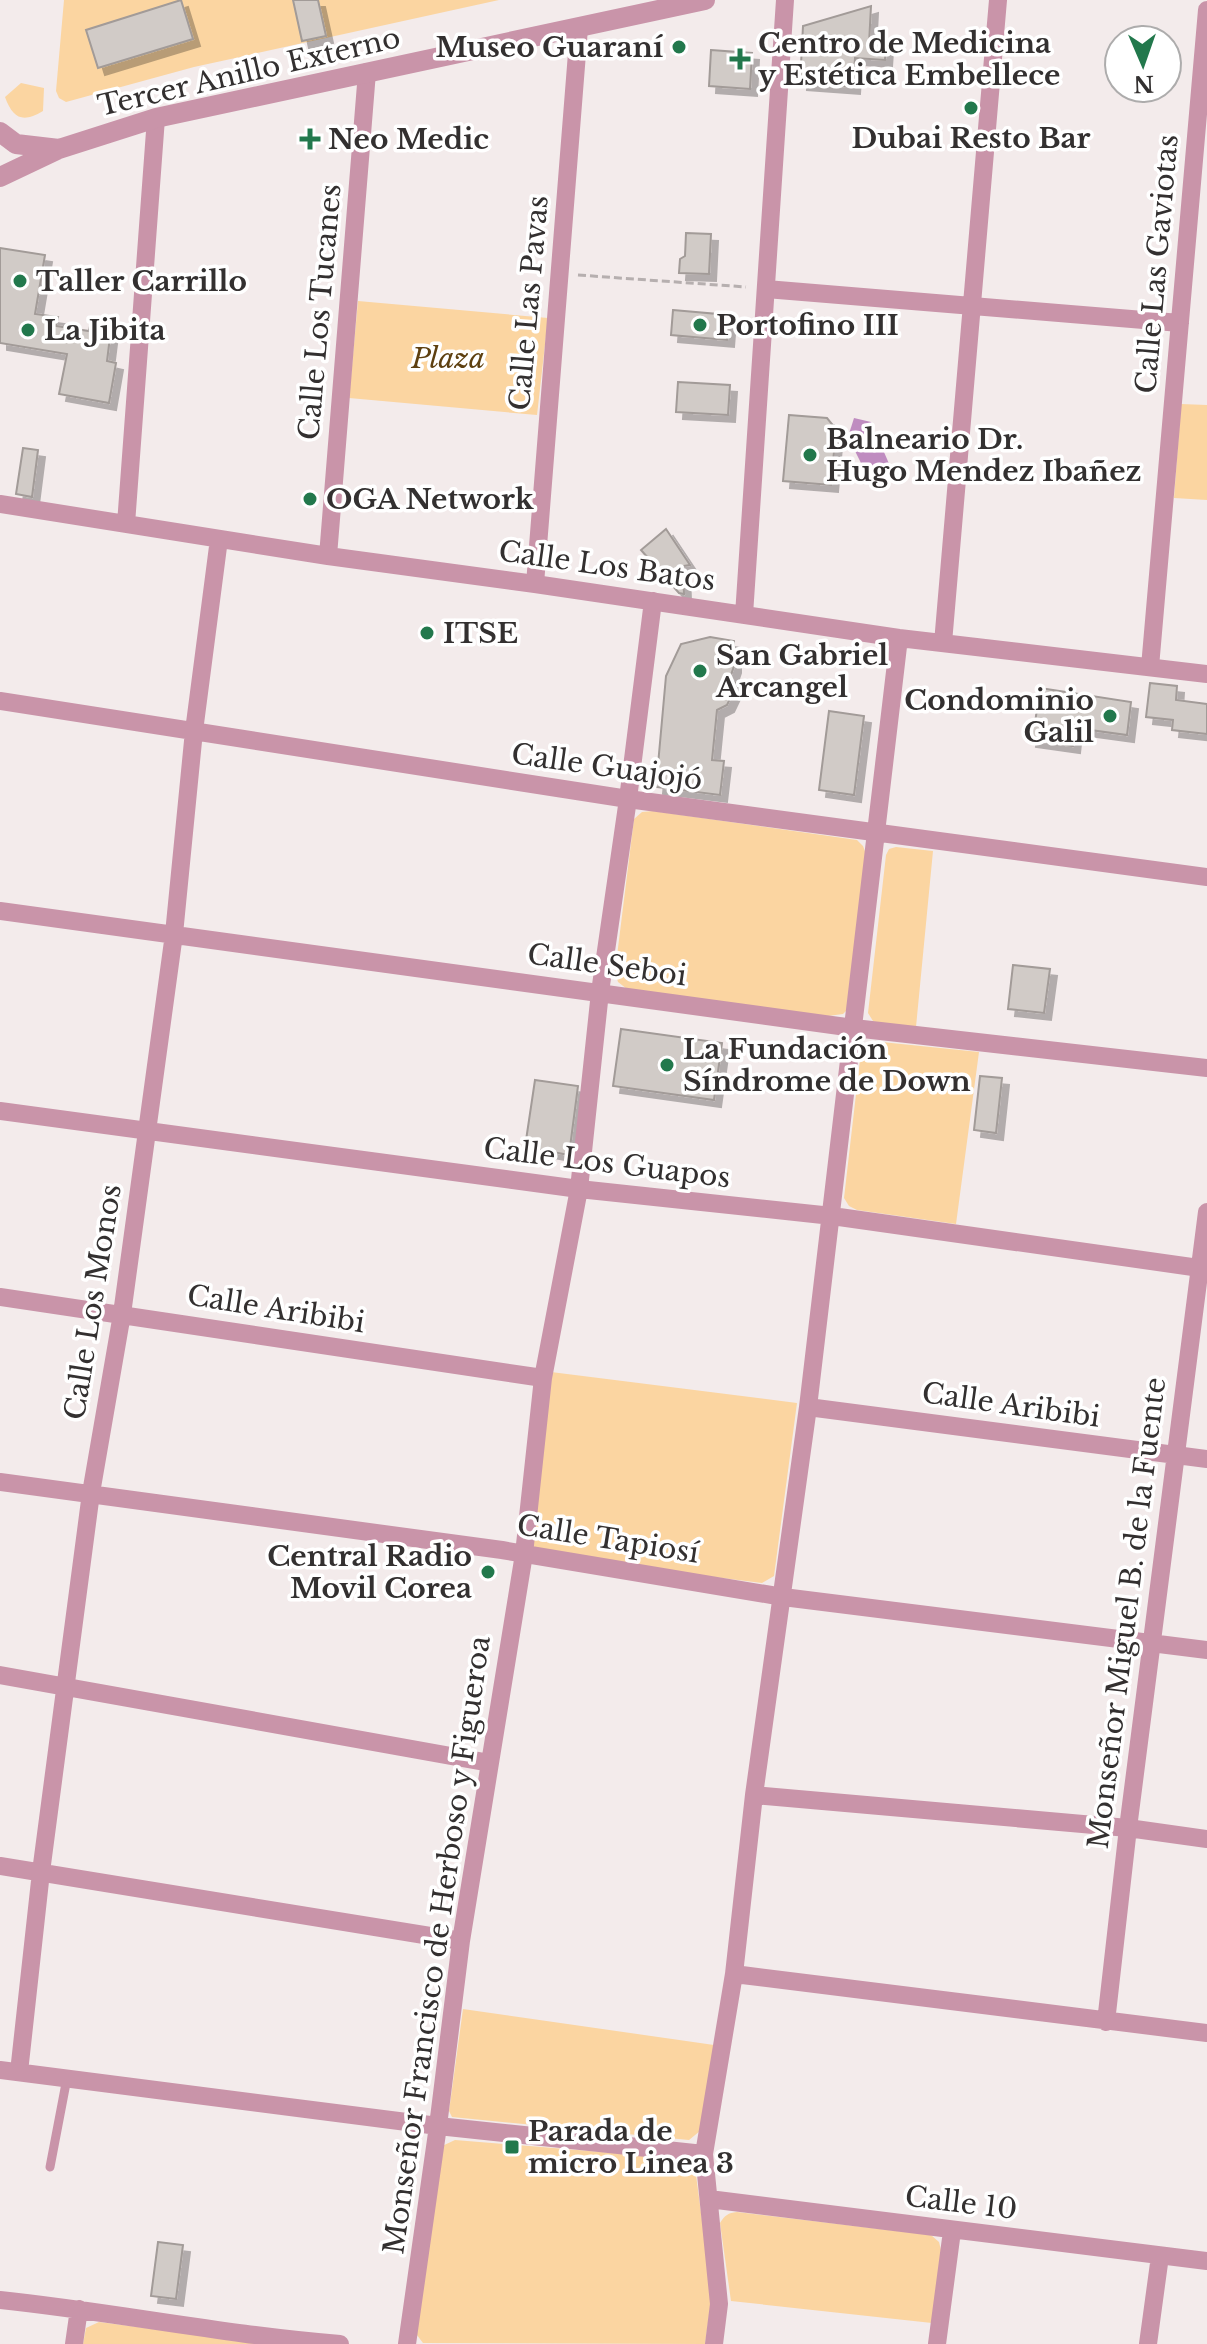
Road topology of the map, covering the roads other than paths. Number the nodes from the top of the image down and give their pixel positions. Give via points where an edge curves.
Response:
1 (705, 0) edge
2 (785, 0) edge
3 (998, 0) edge
4 (1207, 10) edge
5 (579, 28) junction
6 (367, 72) junction
7 (156, 118) junction
8 (0, 132) edge
9 (59, 149) junction
10 (0, 177) edge
11 (766, 289) junction
12 (971, 307) junction
13 (1180, 323) junction
14 (0, 504) edge
15 (126, 524) junction
16 (219, 539) junction
17 (328, 556) junction
18 (535, 584) junction
19 (653, 601) junction
20 (744, 615) junction
21 (899, 638) junction
22 (943, 643) junction
23 (1150, 667) junction
24 (1207, 674) edge
25 (0, 701) edge
26 (194, 731) junction
27 (628, 799) junction
28 (878, 831) junction
29 (1207, 877) edge
30 (0, 911) edge
31 (174, 934) junction
32 (600, 992) junction
33 (854, 1028) junction
34 (1207, 1068) edge
35 (0, 1111) edge
36 (147, 1131) junction
37 (579, 1189) junction
38 (1207, 1212) edge
39 (832, 1216) junction
40 (1203, 1268) edge
41 (0, 1297) edge
42 (122, 1314) junction
43 (543, 1378) junction
44 (808, 1407) junction
45 (1175, 1456) junction
46 (1207, 1459) edge
47 (0, 1482) edge
48 (91, 1493) junction
49 (524, 1554) junction
50 (783, 1597) junction
51 (1152, 1642) junction
52 (1207, 1650) edge
53 (0, 1675) edge
54 (67, 1687) junction
55 (490, 1763) junction
56 (754, 1795) junction
57 (1128, 1828) junction
58 (1207, 1839) edge
59 (0, 1866) edge
60 (41, 1872) junction
61 (461, 1941) junction
62 (734, 1974) junction
63 (1106, 2022) junction
64 (1207, 2033) edge
65 (0, 2070) edge
66 (19, 2072) junction
67 (67, 2078) junction
68 (438, 2126) junction
69 (704, 2154) junction
70 (50, 2167) dead end
71 (709, 2199) junction
72 (952, 2231) junction
73 (1160, 2256) junction
74 (1207, 2261) edge
75 (0, 2300) edge
76 (79, 2309) junction
77 (286, 2342) edge
78 (74, 2344) edge
79 (340, 2344) edge
80 (407, 2344) edge
81 (714, 2344) edge
82 (937, 2344) edge
83 (1148, 2344) edge

1 - 5 street, Tercer Anillo Externo
2 - 11 street
3 - 12 street
4 - 13 street, Calle Las Gaviotas
5 - 6 street, Tercer Anillo Externo
5 - 18 street, Calle Las Pavas
6 - 7 street, Tercer Anillo Externo
6 - 17 street, Calle Los Tucanes
7 - 9 street, Tercer Anillo Externo
7 - 15 street
8 - 9 street via 16,144
9 - 10 street, Tercer Anillo Externo
11 - 12 street
11 - 20 street
12 - 13 street
12 - 22 street
13 - 23 street, Calle Las Gaviotas
14 - 15 street, Calle Los Batos
15 - 16 street, Calle Los Batos
16 - 17 street, Calle Los Batos
16 - 26 street, Calle Los Monos
17 - 18 street, Calle Los Batos
18 - 19 street, Calle Los Batos
19 - 20 street, Calle Los Batos
19 - 27 street, Monseñor Francisco de Herboso y Figueroa
20 - 21 street, Calle Los Batos
21 - 22 street, Calle Los Batos
21 - 28 street
22 - 23 street, Calle Los Batos
23 - 24 street, Calle Los Batos
25 - 26 street, Calle Guajojó
26 - 27 street, Calle Guajojó
26 - 31 street, Calle Los Monos
27 - 28 street, Calle Guajojó
27 - 32 street, Monseñor Francisco de Herboso y Figueroa
28 - 29 street, Calle Guajojó
28 - 33 street
30 - 31 street, Calle Seboi
31 - 32 street, Calle Seboi
31 - 36 street, Calle Los Monos
32 - 33 street, Calle Seboi
32 - 37 street, Monseñor Francisco de Herboso y Figueroa
33 - 34 street, Calle Seboi
33 - 39 street
35 - 36 street, Calle Los Guapos
36 - 37 street, Calle Los Guapos
36 - 42 street, Calle Los Monos
37 - 39 street, Calle Los Guapos
37 - 43 street, Monseñor Francisco de Herboso y Figueroa
38 - 40 street, Monseñor Miguel B. de la Fuente
39 - 40 street, Calle Los Guapos
39 - 44 street
40 - 45 street, Monseñor Miguel B. de la Fuente
41 - 42 street, Calle Aribibi
42 - 43 street, Calle Aribibi
42 - 48 street, Calle Los Monos
43 - 49 street, Monseñor Francisco de Herboso y Figueroa
44 - 45 street, Calle Aribibi
44 - 50 street
45 - 46 street, Calle Aribibi
45 - 51 street, Monseñor Miguel B. de la Fuente
47 - 48 street, Calle Tapiosí
48 - 49 street, Calle Tapiosí
48 - 54 street, Calle Los Monos
49 - 50 street, Calle Tapiosí
49 - 55 street, Monseñor Francisco de Herboso y Figueroa
50 - 51 street, Calle Tapiosí
50 - 56 street
51 - 52 street, Calle Tapiosí
51 - 57 street, Monseñor Miguel B. de la Fuente
53 - 54 street
54 - 55 street
54 - 60 street, Calle Los Monos
55 - 61 street, Monseñor Francisco de Herboso y Figueroa
56 - 57 street
56 - 62 street
57 - 58 street
57 - 63 street, Monseñor Miguel B. de la Fuente
59 - 60 street
60 - 61 street
60 - 66 street, Calle Los Monos
61 - 68 street, Monseñor Francisco de Herboso y Figueroa
62 - 63 street
62 - 69 street
63 - 64 street
65 - 66 street
66 - 67 street
67 - 68 street
67 - 70 lane
68 - 69 street
68 - 80 street, Monseñor Francisco de Herboso y Figueroa
69 - 71 street
71 - 72 street, Calle 10
71 - 81 street via 719,2304
72 - 73 street, Calle 10
72 - 82 street
73 - 74 street, Calle 10
73 - 83 street
75 - 76 street
76 - 77 street
76 - 78 street
77 - 79 street

